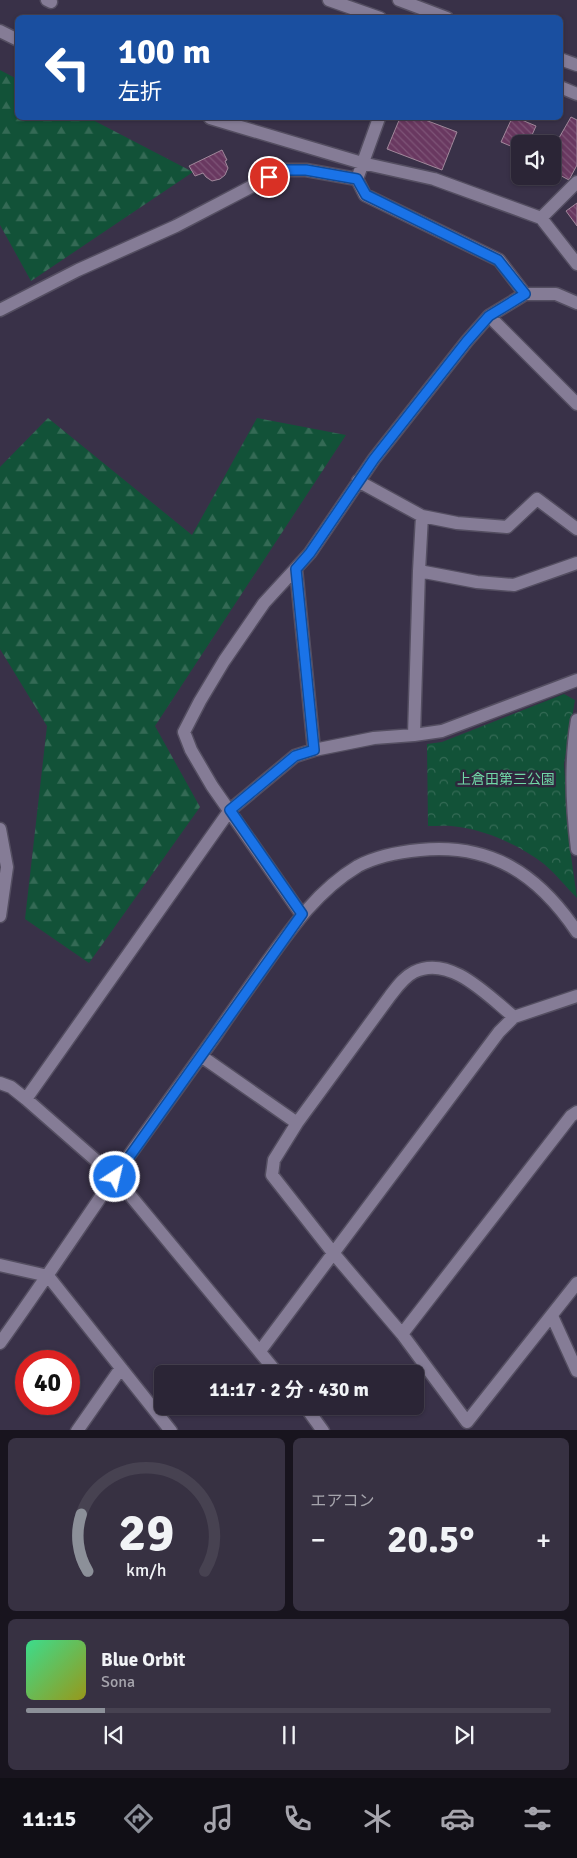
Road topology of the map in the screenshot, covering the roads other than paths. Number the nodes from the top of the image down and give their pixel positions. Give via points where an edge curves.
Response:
1 (329, 0) edge
2 (399, 0) edge
3 (418, 13) edge
4 (372, 15) edge
5 (0, 32) edge
6 (15, 39) edge
7 (563, 60) edge
8 (577, 65) edge
9 (563, 88) edge
10 (577, 94) edge
11 (217, 120) edge
12 (378, 120) edge
13 (362, 162) junction
14 (357, 179) junction
15 (577, 182) edge
16 (541, 218) junction
17 (577, 264) edge
18 (525, 294) junction
19 (577, 303) edge
20 (0, 310) edge
21 (489, 316) junction
22 (577, 404) edge
23 (358, 481) junction
24 (422, 516) junction
25 (577, 529) edge
26 (577, 563) edge
27 (296, 569) junction
28 (419, 571) junction
29 (577, 680) edge
30 (577, 720) edge
31 (414, 735) junction
32 (314, 750) junction
33 (230, 810) junction
34 (0, 829) edge
35 (577, 849) edge
36 (302, 914) junction
37 (0, 916) edge
38 (577, 931) edge
39 (577, 996) edge
40 (514, 1017) junction
41 (201, 1056) junction
42 (0, 1083) edge
43 (26, 1099) junction
44 (577, 1112) edge
45 (298, 1123) junction
46 (115, 1177) junction
47 (334, 1254) junction
48 (0, 1265) edge
49 (48, 1276) junction
50 (577, 1283) edge
51 (552, 1316) junction
52 (402, 1334) junction
53 (0, 1343) edge
54 (260, 1351) junction
55 (271, 1365) edge
56 (121, 1368) junction
57 (577, 1371) edge
58 (312, 1415) edge
59 (469, 1426) edge
60 (76, 1430) edge
61 (171, 1430) edge
62 (323, 1430) edge

1 - 4 street
2 - 3 street
5 - 6 street
7 - 8 street
9 - 10 street
11 - 13 street
12 - 13 street
13 - 14 street
13 - 16 street via 434,179
14 - 18 street via 366,195 498,260
14 - 20 street via 306,170 282,170 176,226 78,270
15 - 16 street
16 - 17 street
18 - 19 street via 556,294
18 - 21 street
21 - 22 street
21 - 23 street
23 - 24 street
23 - 27 street
24 - 25 street via 507,527 537,499
24 - 28 street
26 - 28 street via 514,585
27 - 32 street
27 - 33 street via 264,602 200,701 184,732 190,750
28 - 31 street
29 - 31 street via 442,731
30 - 35 street via 573,742
31 - 32 street via 374,738
32 - 33 street via 295,756
33 - 36 street
33 - 43 street
34 - 37 street via 7,867
36 - 38 street via 328,887 360,865 395,852 452,848 475,852 517,870 556,904
36 - 41 street
39 - 40 street
40 - 45 street via 462,976 442,968 430,967 414,972 390,996
40 - 47 street via 499,1032
41 - 45 street
41 - 46 street
42 - 43 street
43 - 46 street
44 - 52 street
45 - 47 street via 274,1160 272,1174
46 - 49 street
46 - 54 street
47 - 52 street
47 - 54 street
48 - 49 street
49 - 53 street
49 - 56 street
50 - 51 street
51 - 57 street
51 - 59 street
52 - 59 street
54 - 55 street
56 - 60 street
56 - 61 street
58 - 62 street

